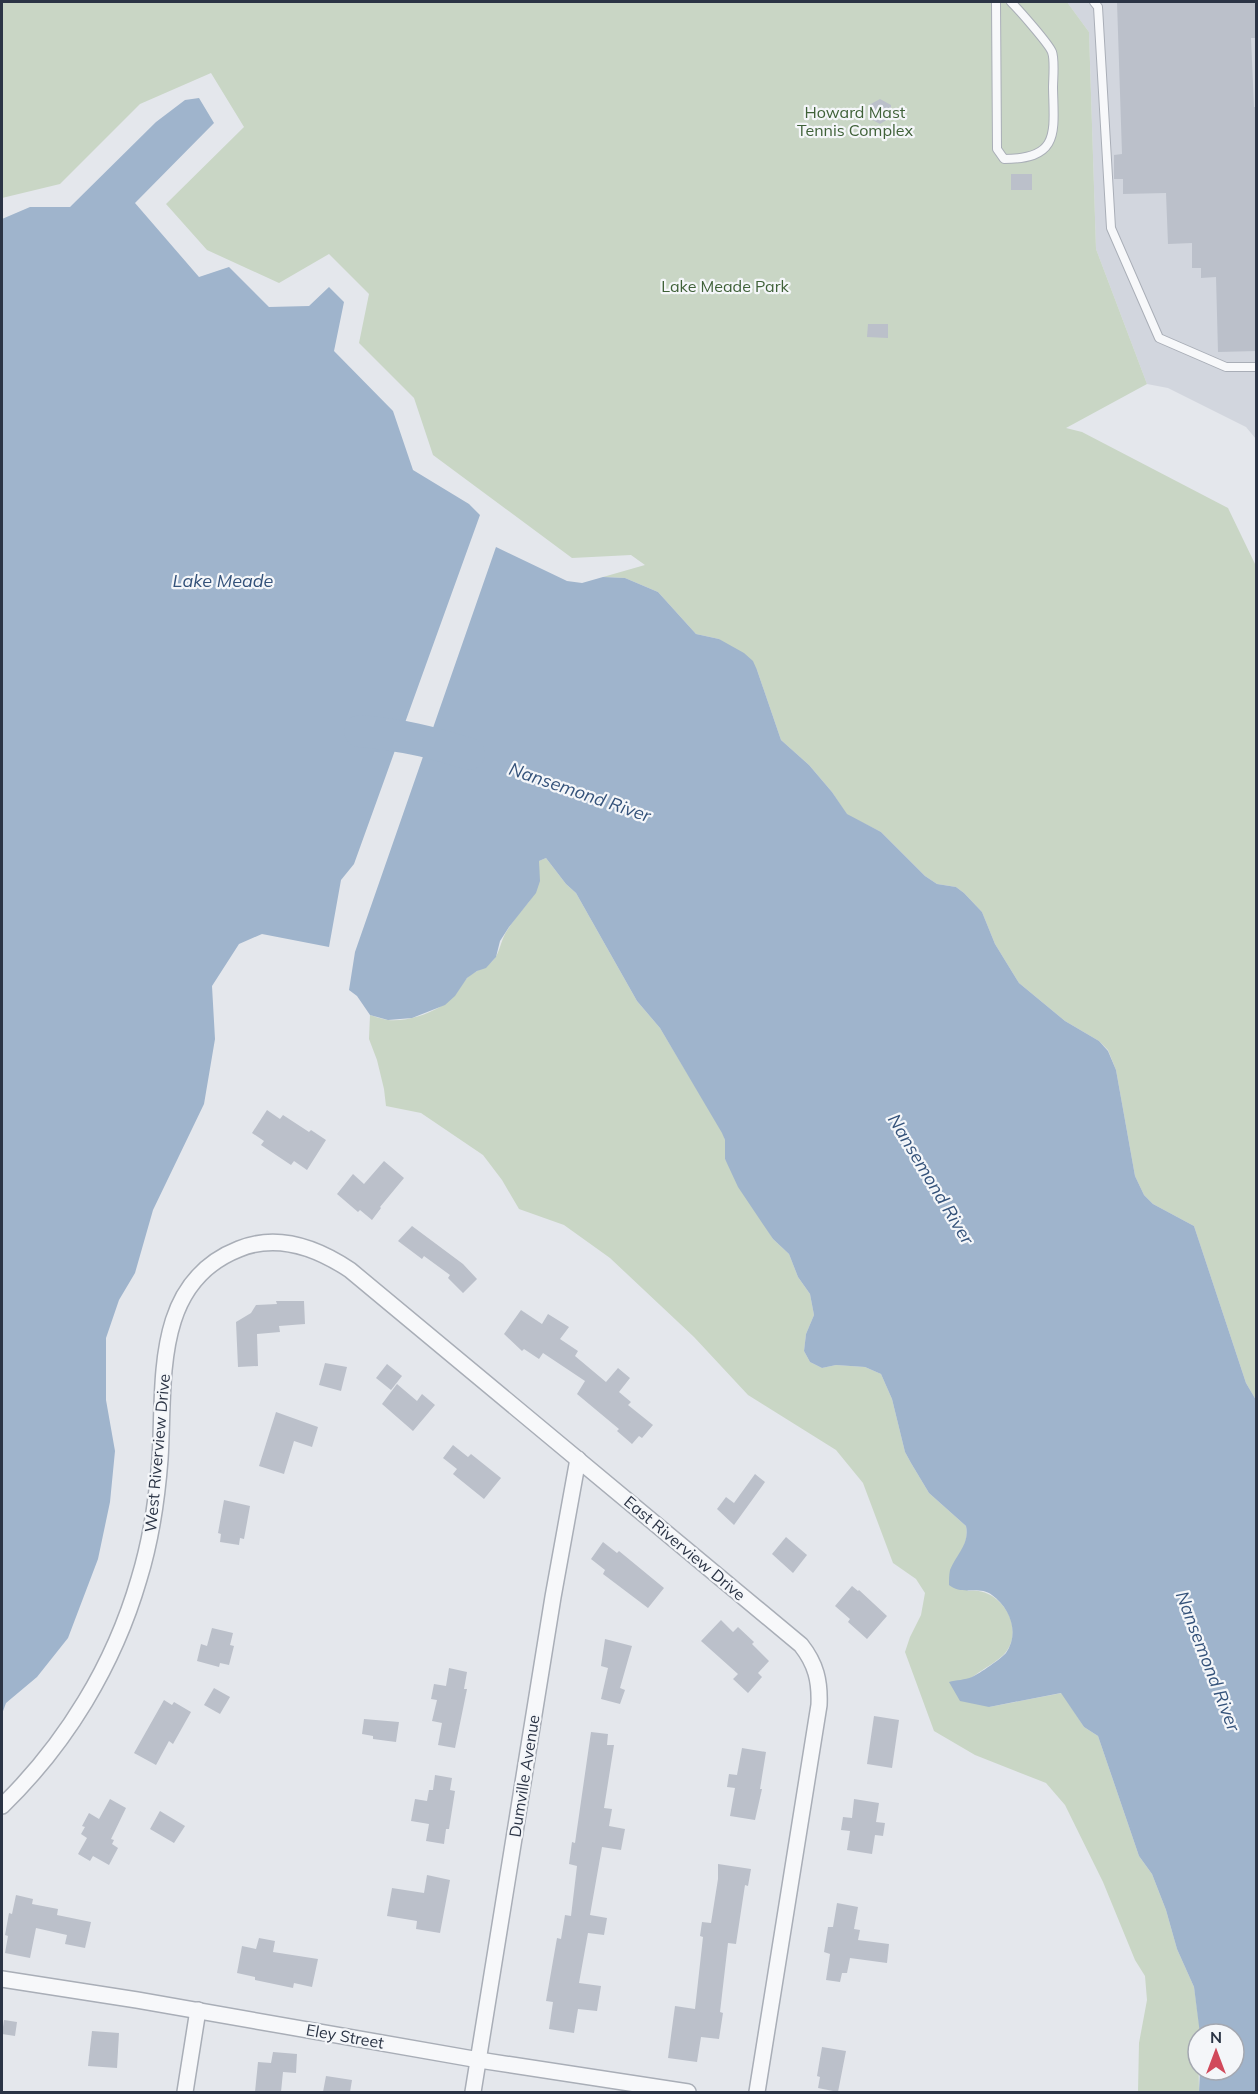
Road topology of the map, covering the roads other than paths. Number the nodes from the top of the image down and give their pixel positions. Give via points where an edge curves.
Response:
1 (996, 2) edge
2 (1011, 2) edge
3 (1094, 2) edge
4 (1257, 367) edge
5 (194, 1279) joint
6 (578, 1459) junction
7 (2, 1806) edge
8 (2, 1979) edge
9 (198, 2010) junction
10 (479, 2060) junction
11 (185, 2092) edge
12 (473, 2092) edge
13 (688, 2092) edge
14 (757, 2092) edge

1 - 2 lane via 997,149 1004,159 1020,159 1040,153 1054,131 1052,51
3 - 4 lane via 1098,7 1111,228 1159,338 1226,367
5 - 6 street, East Riverview Drive via 226,1254 266,1242 310,1248 331,1257
5 - 7 street, West Riverview Drive via 170,1328 156,1497 129,1610 87,1698 27,1782
6 - 10 street, Dumville Avenue
6 - 14 street, East Riverview Drive via 801,1645 817,1671 819,1705
8 - 9 street, Eley Street
9 - 10 street, Eley Street
9 - 11 street
10 - 12 street, Dumville Avenue
10 - 13 street, Eley Street

